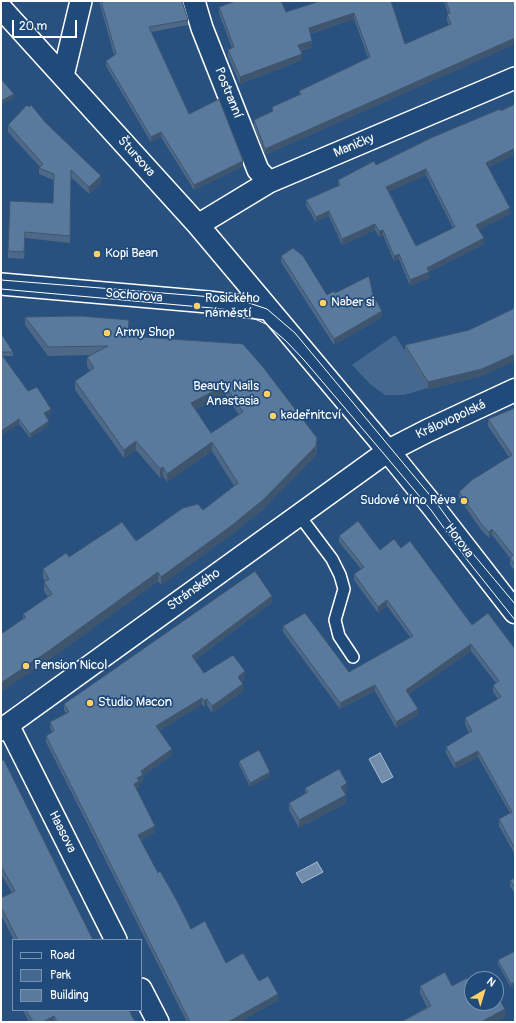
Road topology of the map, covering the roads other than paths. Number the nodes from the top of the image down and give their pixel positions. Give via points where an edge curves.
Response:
1 (81, 1) edge
2 (194, 1) edge
3 (1, 8) edge
4 (63, 76) junction
5 (515, 78) edge
6 (269, 182) junction
7 (198, 225) junction
8 (1, 284) edge
9 (267, 309) junction
10 (515, 390) edge
11 (388, 451) junction
12 (299, 515) junction
13 (515, 612) edge
14 (352, 656) dead end
15 (4, 727) edge
16 (115, 939) edge
17 (142, 991) edge
18 (158, 1022) edge

1 - 4 street
2 - 6 street, Postranní via 202,28 258,170
3 - 4 street, Štursova
4 - 7 street, Štursova
5 - 6 street, Maničky
6 - 7 street, Maničky
7 - 9 street, Štursova
8 - 9 street, Sochorova
9 - 11 street
10 - 11 street, Královopolská
11 - 12 street, Stránského
11 - 13 street, Horova
12 - 14 lane via 332,559 340,575 344,589 335,620 339,636
12 - 15 street, Stránského
15 - 16 street, Haasova
17 - 18 street

